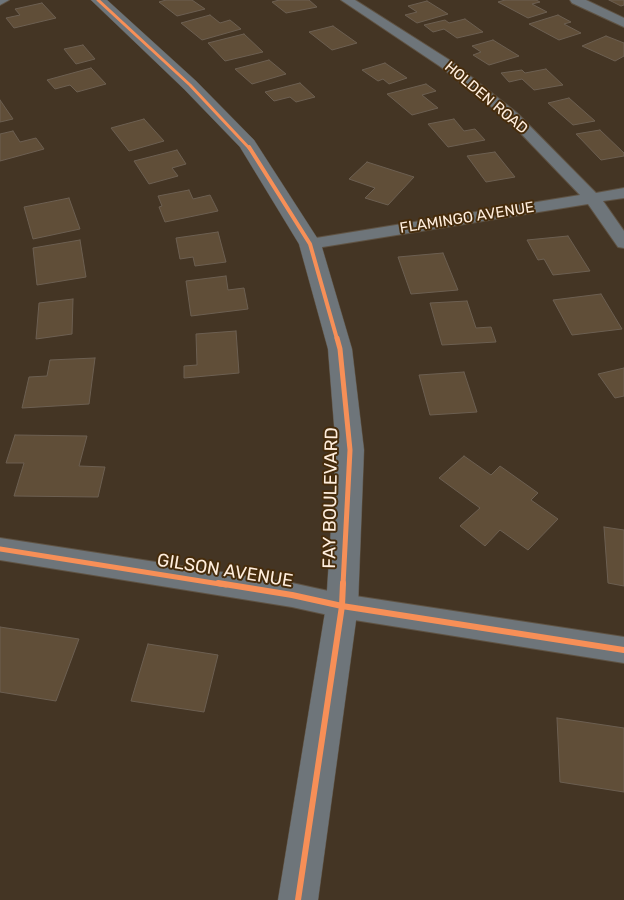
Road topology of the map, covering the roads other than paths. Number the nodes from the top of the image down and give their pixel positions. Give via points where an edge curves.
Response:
1 (98, 0) edge
2 (347, 0) edge
3 (576, 0) edge
4 (624, 23) edge
5 (624, 193) edge
6 (592, 198) junction
7 (624, 243) edge
8 (310, 244) junction
9 (0, 549) edge
10 (342, 606) junction
11 (624, 650) edge
12 (298, 900) edge

1 - 8 street, FAY BOULEVARD via 190,85 247,144
2 - 6 street, HOLDEN ROAD via 446,64 512,116
3 - 4 street
5 - 6 street, FLAMINGO AVENUE
6 - 7 street, HOLDEN ROAD
6 - 8 street, FLAMINGO AVENUE
8 - 10 street, FAY BOULEVARD via 340,349 350,450
9 - 10 street, GILSON AVENUE via 292,595
10 - 11 street, GILSON AVENUE
10 - 12 street, FAY BOULEVARD

